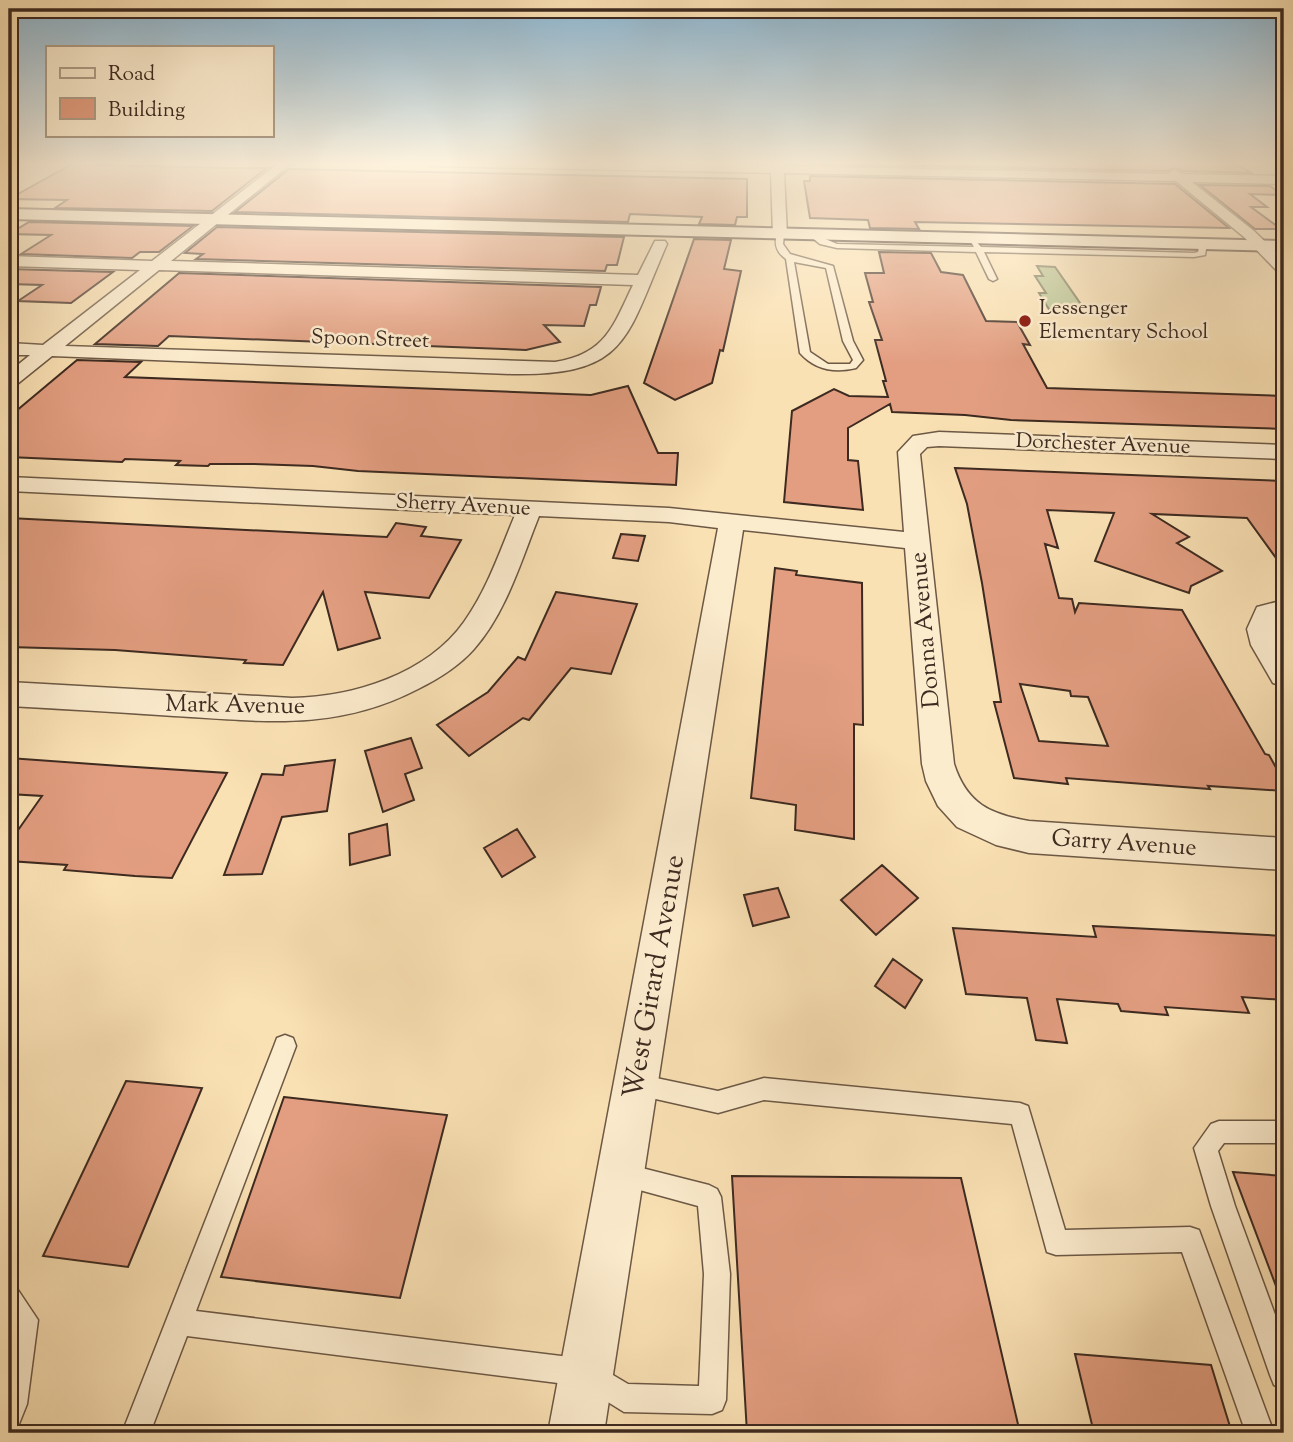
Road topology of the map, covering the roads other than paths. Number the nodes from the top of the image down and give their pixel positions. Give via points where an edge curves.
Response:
1 (201, 229) edge
2 (578, 229) edge
3 (780, 229) edge
4 (1241, 229) edge
5 (780, 235) junction
6 (660, 244) dead end
7 (976, 245) junction
8 (1261, 246) junction
9 (1284, 246) edge
10 (790, 259) junction
11 (9, 261) edge
12 (156, 266) junction
13 (1284, 269) edge
14 (993, 279) dead end
15 (644, 280) junction
16 (9, 349) edge
17 (47, 351) junction
18 (9, 381) edge
19 (921, 441) joint
20 (1284, 452) edge
21 (9, 484) edge
22 (530, 509) junction
23 (732, 521) junction
24 (917, 541) junction
25 (1284, 609) edge
26 (1284, 675) edge
27 (9, 694) edge
28 (967, 816) joint
29 (1284, 855) edge
30 (285, 1046) dead end
31 (637, 1085) junction
32 (1284, 1132) edge
33 (621, 1175) junction
34 (9, 1299) edge
35 (179, 1322) junction
36 (586, 1373) junction
37 (1284, 1375) edge
38 (9, 1414) edge
39 (136, 1433) edge
40 (576, 1433) edge
41 (1260, 1433) edge

1 - 12 street
2 - 5 street
3 - 5 street
4 - 8 street
5 - 7 street
5 - 10 lane via 780,250
6 - 15 street, Spoon Street
7 - 8 street
7 - 14 lane
8 - 9 street
8 - 13 street
10 - 10 lane via 805,353 829,367 853,366 858,360 848,341 830,266
11 - 12 street
12 - 15 street
12 - 17 street
15 - 17 street, Spoon Street via 609,348 561,367
16 - 17 street, Spoon Street
17 - 18 street
19 - 20 street, Dorchester Avenue
19 - 24 street, Donna Avenue via 909,452
21 - 22 street, Sherry Avenue
22 - 23 street, Sherry Avenue
22 - 27 street, Mark Avenue via 472,632 442,662 349,704 270,710
23 - 24 street, Sherry Avenue
23 - 31 street, West Girard Avenue
24 - 28 street, Donna Avenue via 938,764 942,785
25 - 26 street via 1268,614 1260,625 1260,635
28 - 29 street, Garry Avenue via 1003,833 1029,837
30 - 35 lane
31 - 33 street, West Girard Avenue
31 - 41 lane via 718,1102 764,1089 1020,1114 1056,1243 1190,1240
32 - 37 lane via 1219,1132 1206,1148
33 - 36 street, West Girard Avenue
33 - 36 lane via 709,1197 718,1274 712,1400 624,1398
34 - 38 lane via 25,1320
35 - 36 lane
35 - 39 lane
36 - 40 street, West Girard Avenue

